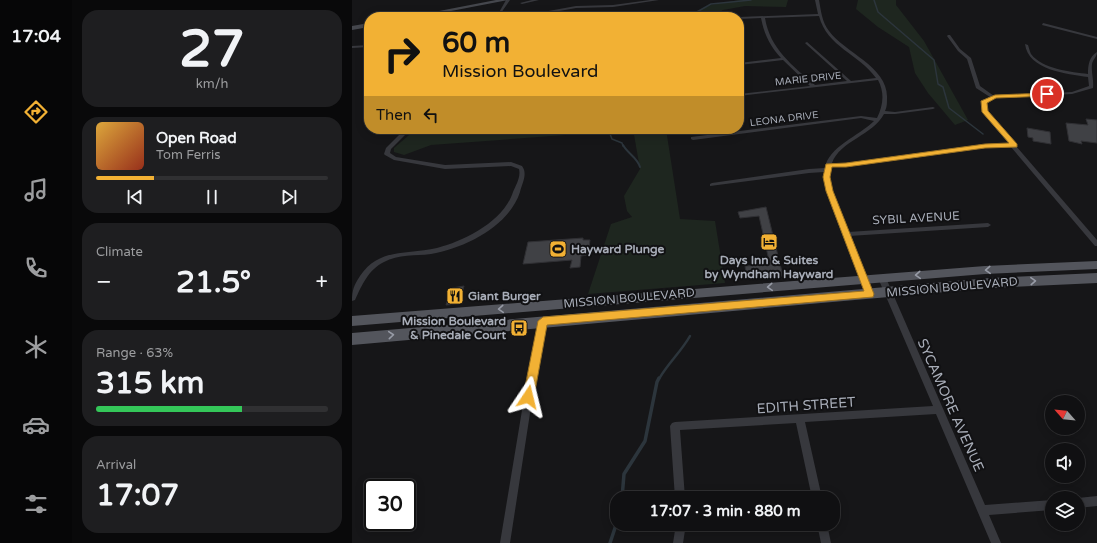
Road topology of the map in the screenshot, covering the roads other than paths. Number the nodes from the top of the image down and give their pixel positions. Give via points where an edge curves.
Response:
1 (506, 0) edge
2 (537, 0) edge
3 (657, 0) edge
4 (817, 0) edge
5 (522, 3) dead end
6 (439, 12) edge
7 (500, 12) edge
8 (548, 12) edge
9 (821, 15) junction
10 (762, 17) junction
11 (744, 18) edge
12 (1043, 24) dead end
13 (364, 26) edge
14 (352, 28) edge
15 (949, 36) dead end
16 (1097, 38) edge
17 (807, 43) dead end
18 (1026, 45) dead end
19 (364, 46) edge
20 (352, 47) edge
21 (1097, 53) edge
22 (785, 59) junction
23 (744, 63) edge
24 (1091, 76) junction
25 (879, 79) junction
26 (850, 82) junction
27 (813, 86) junction
28 (744, 94) edge
29 (992, 97) junction
30 (934, 108) dead end
31 (882, 112) junction
32 (877, 120) junction
33 (744, 132) edge
34 (403, 134) edge
35 (725, 134) edge
36 (693, 138) dead end
37 (1014, 145) junction
38 (828, 168) junction
39 (712, 184) dead end
40 (988, 225) dead end
41 (846, 234) junction
42 (1097, 244) edge
43 (1097, 265) edge
44 (882, 278) junction
45 (1097, 278) edge
46 (865, 280) junction
47 (887, 292) junction
48 (870, 294) junction
49 (352, 298) edge
50 (352, 321) edge
51 (543, 321) junction
52 (352, 338) edge
53 (937, 410) junction
54 (800, 420) junction
55 (680, 491) edge
56 (815, 491) edge
57 (1097, 501) edge
58 (1085, 502) edge
59 (1045, 506) edge
60 (982, 510) junction
61 (680, 531) edge
62 (823, 531) edge
63 (505, 543) edge
64 (678, 543) edge
65 (826, 543) edge
66 (996, 543) edge

1 - 6 street
1 - 7 street
2 - 5 street
3 - 8 street via 619,6 590,4
4 - 9 street
9 - 10 street
9 - 25 street via 824,28 832,38 870,68
10 - 11 street
10 - 22 street via 766,35
12 - 16 street
13 - 14 street
15 - 29 street via 959,50 970,58 978,87
17 - 26 street
18 - 24 street via 1030,55 1038,62 1064,71
19 - 20 street
21 - 24 street via 1093,55 1089,66
22 - 23 street
22 - 27 street
24 - 29 street via 1091,87 1072,94
25 - 26 street, MARIE DRIVE
25 - 31 street via 886,96
26 - 27 street, MARIE DRIVE
27 - 28 street, MARIE DRIVE
29 - 37 street via 983,103 983,109
30 - 31 street
31 - 32 street
32 - 33 street, LEONA DRIVE via 861,117
32 - 38 street via 838,151
34 - 49 street via 388,149 387,154 394,158 445,167 511,164 520,167 523,172 512,203 500,218 463,241 438,250 383,259 375,263 365,273
35 - 36 street, LEONA DRIVE
37 - 38 street via 985,146
37 - 42 street
38 - 39 street
38 - 41 street via 830,191
40 - 41 street, SYBIL AVENUE
41 - 46 street
43 -> 44 main road, MISSION BOULEVARD
44 - 46 main road, MISSION BOULEVARD
44 - 47 street, SYCAMORE AVENUE
47 -> 45 main road, MISSION BOULEVARD via 990,283
46 - 48 street
46 -> 50 main road, MISSION BOULEVARD
47 - 48 main road, MISSION BOULEVARD
47 - 53 street, SYCAMORE AVENUE
48 - 51 main road, MISSION BOULEVARD
52 -> 51 main road, MISSION BOULEVARD
51 - 63 street
53 - 54 street, EDITH STREET
53 - 60 street, SYCAMORE AVENUE
54 - 55 street, EDITH STREET via 676,426
54 - 56 street
57 - 58 street
59 - 60 street
60 - 66 street, SYCAMORE AVENUE
61 - 64 street
62 - 65 street

